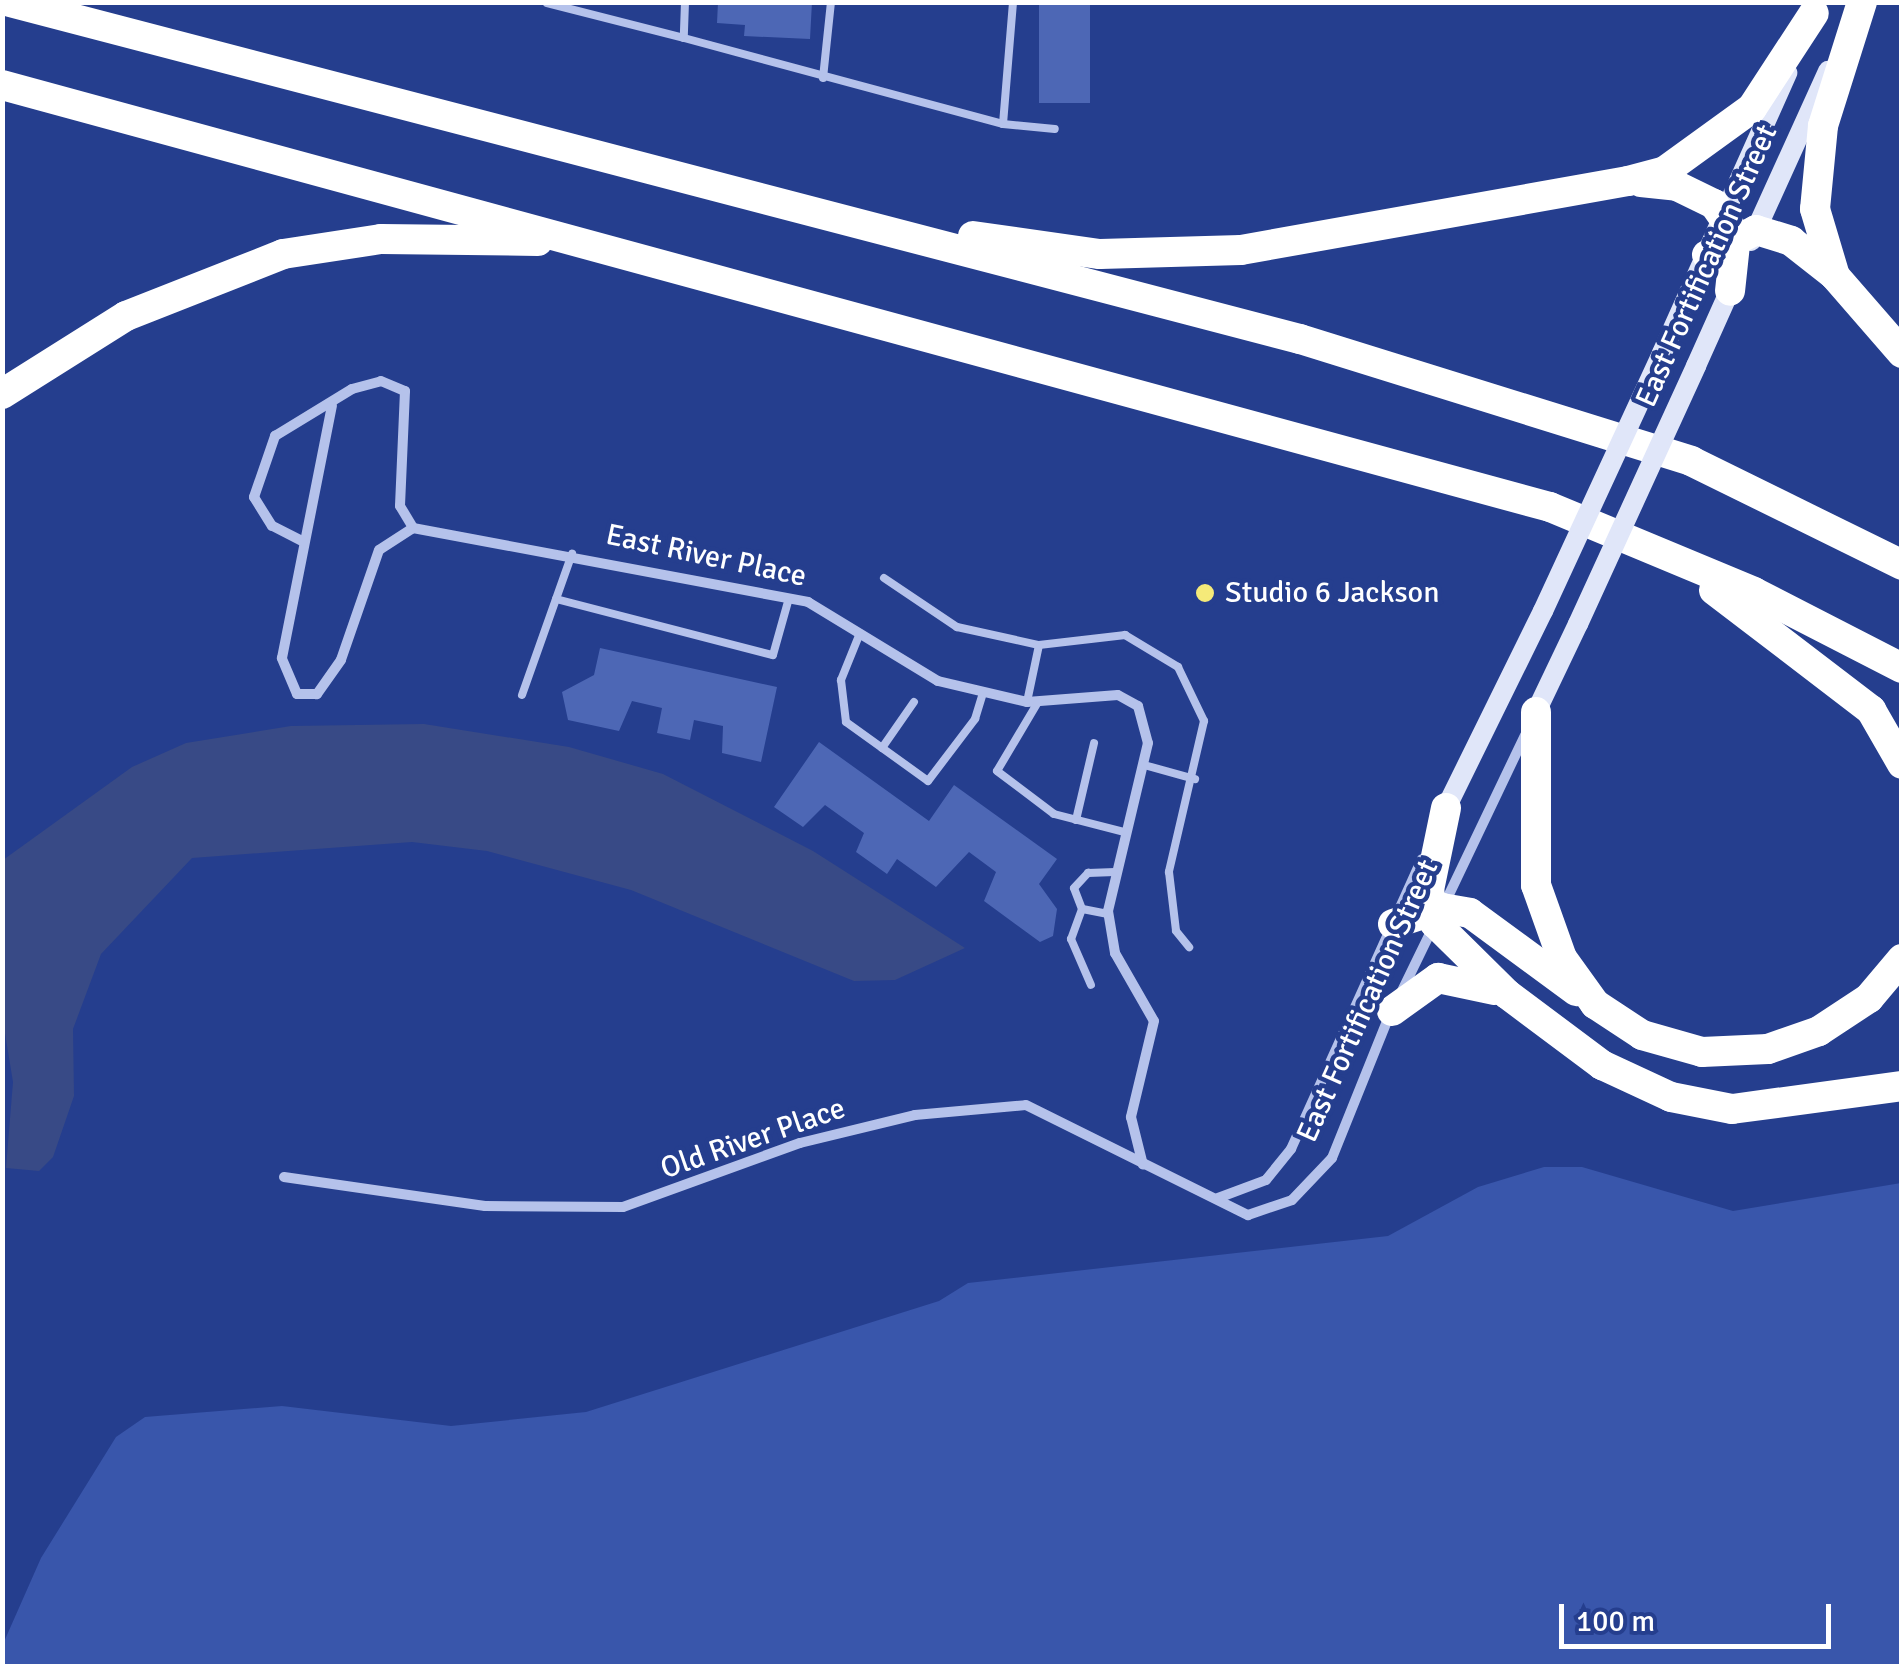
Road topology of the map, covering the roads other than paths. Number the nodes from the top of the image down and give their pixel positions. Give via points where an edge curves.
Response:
1 (10, 2) edge
2 (94, 2) edge
3 (685, 2) edge
4 (831, 2) edge
5 (1013, 2) edge
6 (1860, 2) edge
7 (548, 3) edge
8 (1816, 8) edge
9 (141, 37) junction
10 (684, 38) junction
11 (823, 78) junction
12 (2, 85) edge
13 (1003, 124) junction
14 (1054, 129) dead end
15 (1628, 181) junction
16 (822, 214) junction
17 (1738, 228) junction
18 (581, 241) junction
19 (1707, 255) joint
20 (1835, 276) junction
21 (1730, 291) joint
22 (1902, 353) edge
23 (2, 394) edge
24 (332, 406) junction
25 (413, 528) junction
26 (304, 542) junction
27 (572, 554) junction
28 (1662, 554) junction
29 (1902, 564) edge
30 (884, 578) dead end
31 (789, 598) junction
32 (556, 599) junction
33 (860, 633) junction
34 (1040, 646) junction
35 (1902, 668) edge
36 (983, 692) junction
37 (522, 695) dead end
38 (914, 702) dead end
39 (1032, 702) junction
40 (1536, 712) junction
41 (1094, 743) dead end
42 (882, 748) junction
43 (1144, 764) junction
44 (1902, 764) edge
45 (1195, 778) junction
46 (1446, 808) junction
47 (1076, 820) junction
48 (1124, 832) junction
49 (1115, 872) junction
50 (1082, 909) junction
51 (1108, 914) junction
52 (1435, 914) junction
53 (1393, 924) junction
54 (1189, 947) dead end
55 (1902, 959) edge
56 (1091, 985) dead end
57 (1508, 994) junction
58 (1595, 1004) junction
59 (1392, 1012) junction
60 (1902, 1086) edge
61 (1144, 1166) junction
62 (284, 1177) dead end
63 (1218, 1198) junction

1 - 9 highway
2 - 9 highway
3 - 10 lane
4 - 11 lane
5 - 13 lane
6 - 17 street, East Fortification Street
6 - 20 highway via 1815,169
7 - 10 lane
8 - 15 highway via 1752,108 1665,171
8 - 17 street, East Fortification Street
9 - 16 highway
10 - 11 lane
11 - 13 lane
12 - 18 highway
13 - 14 lane
15 - 16 highway via 1297,243 1175,254 1100,254
15 - 17 highway via 1677,186
16 - 29 highway via 1503,400 1691,462
17 - 19 highway
17 - 20 highway via 1791,241
17 - 21 highway
18 - 23 highway via 381,240 283,254 126,316
18 - 28 highway via 1378,456 1550,507
19 - 46 street, East Fortification Street, bridge
20 - 22 highway
21 - 40 street, East Fortification Street, bridge
24 - 25 street via 381,380 405,390 400,506
24 - 26 street
24 - 26 street via 275,436 258,482 260,514
25 - 26 street via 379,550 342,660 317,694 297,694 282,658
25 - 27 street, East River Place
27 - 31 street, East River Place
27 - 32 lane
28 - 35 highway
28 - 44 highway via 1870,710
30 - 34 lane via 930,616
31 - 32 lane via 774,655
31 - 33 street, East River Place
32 - 37 lane
33 - 36 street, East River Place via 922,675
33 - 42 lane via 841,707
34 - 39 lane
34 - 45 lane via 1125,635 1154,646 1196,692 1204,721
36 - 39 street, East River Place
36 - 42 lane via 974,718 928,781
38 - 42 lane
39 - 43 street, East River Place via 1128,698 1148,731
39 - 47 lane via 997,771
40 - 52 street, East Fortification Street
40 - 58 highway via 1536,886 1562,958
41 - 47 lane
43 - 45 lane
43 - 48 street, East River Place
45 - 54 lane via 1169,872 1176,932
46 - 52 highway
46 - 53 street, East Fortification Street
47 - 48 lane
48 - 49 street, East River Place
49 - 50 lane via 1077,879
49 - 51 street, East River Place
50 - 51 lane
50 - 56 lane via 1071,938
51 - 61 street, East River Place via 1115,953 1154,1021 1131,1118
52 - 53 highway
52 - 57 highway
52 - 58 highway via 1496,926
52 - 59 street, East Fortification Street
53 - 63 street, East Fortification Street via 1292,1149 1266,1180
55 - 58 highway via 1869,998 1820,1031 1768,1048 1702,1052 1642,1036
57 - 59 highway via 1438,978
57 - 60 highway via 1602,1065 1671,1097 1732,1109
59 - 63 street, East Fortification Street via 1313,1184 1248,1215
61 - 62 street, Old River Place via 1026,1105 914,1115 800,1143 623,1207 485,1206
61 - 63 street, Old River Place

